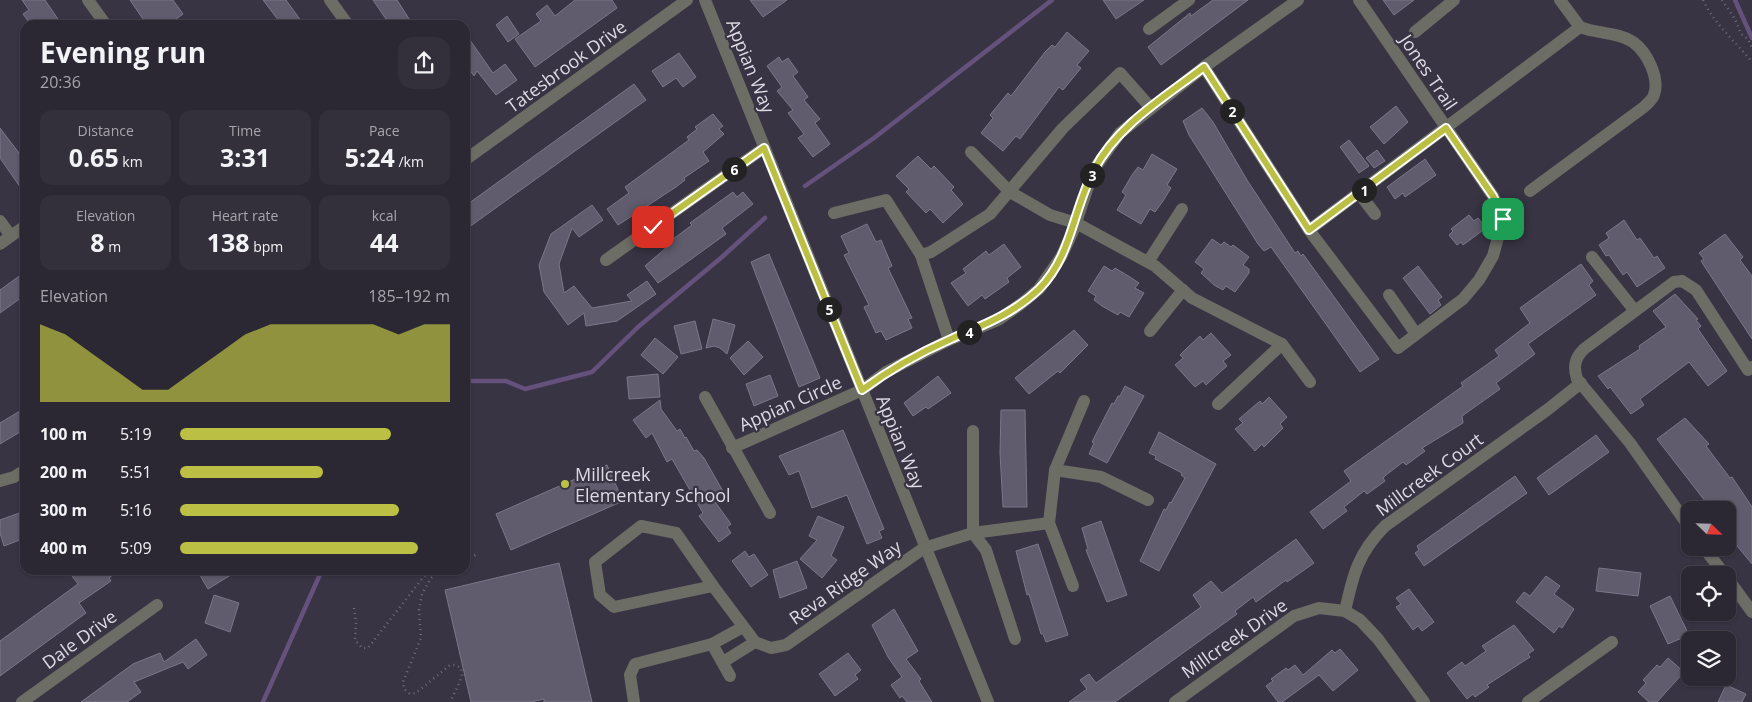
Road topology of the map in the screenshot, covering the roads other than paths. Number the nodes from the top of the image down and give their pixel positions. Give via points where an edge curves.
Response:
1 (88, 0) edge
2 (330, 0) edge
3 (687, 0) edge
4 (706, 0) edge
5 (1189, 0) edge
6 (1298, 0) edge
7 (1359, 0) edge
8 (1454, 0) edge
9 (1560, 0) edge
10 (102, 20) edge
11 (344, 20) edge
12 (1580, 27) junction
13 (1149, 29) dead end
14 (1415, 32) dead end
15 (1204, 67) junction
16 (1151, 108) junction
17 (1446, 128) junction
18 (764, 148) junction
19 (971, 152) dead end
20 (470, 156) edge
21 (1530, 191) dead end
22 (1010, 192) junction
23 (1359, 193) junction
24 (1182, 209) dead end
25 (834, 213) dead end
26 (1375, 214) dead end
27 (0, 221) edge
28 (1076, 223) junction
29 (20, 230) edge
30 (1309, 230) junction
31 (11, 236) junction
32 (0, 244) edge
33 (921, 255) junction
34 (1592, 257) dead end
35 (606, 260) dead end
36 (1148, 262) junction
37 (1183, 290) junction
38 (1389, 295) dead end
39 (1635, 311) junction
40 (1150, 331) dead end
41 (1416, 334) junction
42 (949, 340) junction
43 (1282, 344) junction
44 (1752, 367) edge
45 (1310, 382) dead end
46 (1581, 382) junction
47 (862, 390) junction
48 (705, 397) dead end
49 (1084, 401) dead end
50 (1218, 404) dead end
51 (973, 430) dead end
52 (732, 448) junction
53 (1055, 470) junction
54 (20, 473) edge
55 (0, 482) edge
56 (1148, 500) dead end
57 (770, 513) dead end
58 (1681, 515) edge
59 (1049, 522) junction
60 (973, 533) junction
61 (924, 548) junction
62 (1710, 556) edge
63 (1718, 566) edge
64 (713, 586) junction
65 (1073, 586) dead end
66 (1736, 590) edge
67 (157, 605) dead end
68 (1345, 611) junction
69 (1752, 612) edge
70 (743, 627) junction
71 (1015, 639) dead end
72 (755, 642) junction
73 (1612, 642) dead end
74 (712, 644) junction
75 (723, 662) junction
76 (730, 676) dead end
77 (22, 702) edge
78 (634, 702) edge
79 (988, 702) edge
80 (1174, 702) edge
81 (1424, 702) edge
82 (1528, 702) edge

1 - 10 street
2 - 11 street
3 - 20 street, Tatesbrook Drive
4 - 18 street, Appian Way
5 - 13 street
6 - 15 street, Appian Circle
7 - 17 street, Jones Trail
8 - 14 street
9 - 12 street
12 - 17 street
12 - 21 street via 1634,43 1649,62 1656,80 1654,96 1644,107
15 - 16 street, Appian Circle
15 - 30 street
16 - 22 street via 1120,73 1063,128
16 - 28 street, Appian Circle via 1120,134 1094,169
17 - 23 street
17 - 41 street, Jones Trail via 1493,196 1503,219 1493,256 1473,287 1463,299
18 - 35 street
18 - 47 street, Appian Way
19 - 22 street
22 - 28 street via 1050,215
22 - 33 street via 990,214 931,252
23 - 26 street
23 - 30 street
24 - 36 street
25 - 33 street via 886,200
27 - 31 street
28 - 36 street
28 - 42 street, Appian Circle via 1062,257 1039,288 998,320
29 - 31 street
30 - 41 street, Jones Trail via 1398,348
31 - 32 street
33 - 42 street
34 - 39 street
36 - 37 street
37 - 40 street
37 - 43 street via 1192,298
38 - 41 street
39 - 44 street via 1674,282 1690,284 1748,370
39 - 46 street via 1578,355 1575,372
42 - 47 street, Appian Circle via 886,372
43 - 45 street
43 - 50 street
46 - 58 street via 1630,443
46 - 68 street, Millcreek Court via 1379,532 1363,551 1356,566
47 - 52 street, Appian Circle
47 - 61 street, Appian Way
48 - 52 street, Appian Circle
49 - 53 street
51 - 60 street
52 - 57 street, Appian Circle
53 - 56 street via 1101,477
53 - 59 street
54 - 55 street
59 - 60 street, Reva Ridge Way
59 - 65 street
60 - 61 street, Reva Ridge Way
60 - 71 street via 986,550
61 - 72 street, Reva Ridge Way via 786,646 771,648
61 - 79 street, Appian Way
62 - 63 street
64 - 64 street via 676,533 654,527 641,526 595,562 600,595 614,607
64 - 70 street
66 - 69 street
67 - 77 street, Dale Drive
68 - 80 street, Millcreek Drive via 1319,608 1294,616
68 - 81 street, Millcreek Drive via 1368,628
70 - 72 street
70 - 74 street
72 - 75 street
73 - 82 street
74 - 75 street
74 - 78 street via 635,664 630,675
75 - 76 street

